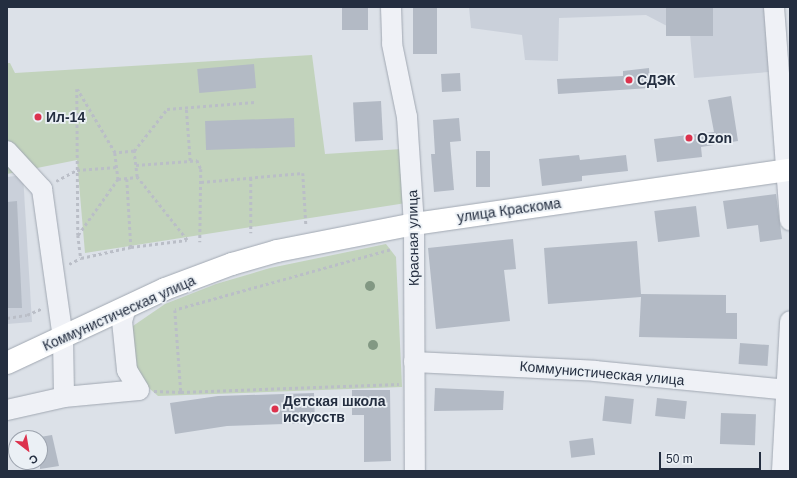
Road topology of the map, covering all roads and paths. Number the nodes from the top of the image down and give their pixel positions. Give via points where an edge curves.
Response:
1 (391, 7) edge
2 (774, 7) edge
3 (255, 102) dead end
4 (186, 108) junction
5 (7, 151) edge
6 (134, 151) junction
7 (115, 153) junction
8 (190, 161) junction
9 (136, 165) junction
10 (117, 167) junction
11 (77, 170) junction
12 (788, 171) edge
13 (137, 177) junction
14 (251, 178) junction
15 (118, 179) junction
16 (127, 179) junction
17 (201, 182) junction
18 (42, 189) junction
19 (790, 220) edge
20 (306, 224) dead end
21 (414, 224) junction
22 (251, 233) dead end
23 (78, 235) junction
24 (200, 242) dead end
25 (132, 247) junction
26 (390, 250) dead end
27 (232, 264) joint
28 (58, 300) junction
29 (126, 308) junction
30 (7, 318) edge
31 (790, 321) edge
32 (63, 338) junction
33 (414, 362) junction
34 (7, 363) edge
35 (414, 384) junction
36 (138, 390) junction
37 (789, 390) edge
38 (181, 392) junction
39 (64, 397) junction
40 (7, 410) edge
41 (415, 471) edge
42 (782, 471) edge

1 - 21 street, Красная улица via 392,44 407,117
2 - 12 street
3 - 4 path
4 - 6 path via 167,109
4 - 8 path
5 - 18 street
6 - 7 path
6 - 9 path
7 - 10 path
7 - 11 path via 77,90
8 - 9 path
8 - 17 path via 197,160 201,169
9 - 13 path
10 - 11 path
10 - 15 path
11 - 18 path
11 - 23 path
12 - 19 street
12 - 21 main road, улица Краскома
13 - 16 path
13 - 25 path via 187,240
14 - 17 path
14 - 20 path via 303,173
14 - 22 path
15 - 16 path
15 - 23 path
16 - 25 path
17 - 24 path
18 - 28 street
21 - 27 main road, улица Краскома via 320,241
21 - 33 street, Красная улица
23 - 25 path via 81,258
26 - 38 path via 176,310
27 - 29 main road, Коммунистическая улица via 165,289
28 - 30 path via 27,315
28 - 32 street
29 - 32 main road, Коммунистическая улица
29 - 36 street via 122,321 127,370
31 - 37 street
32 - 34 main road, Коммунистическая улица
32 - 39 street
33 - 35 street, Красная улица
33 - 37 street, Коммунистическая улица via 595,371
35 - 38 path
35 - 41 street, Красная улица
36 - 38 path
36 - 39 street
37 - 42 street
39 - 40 street

